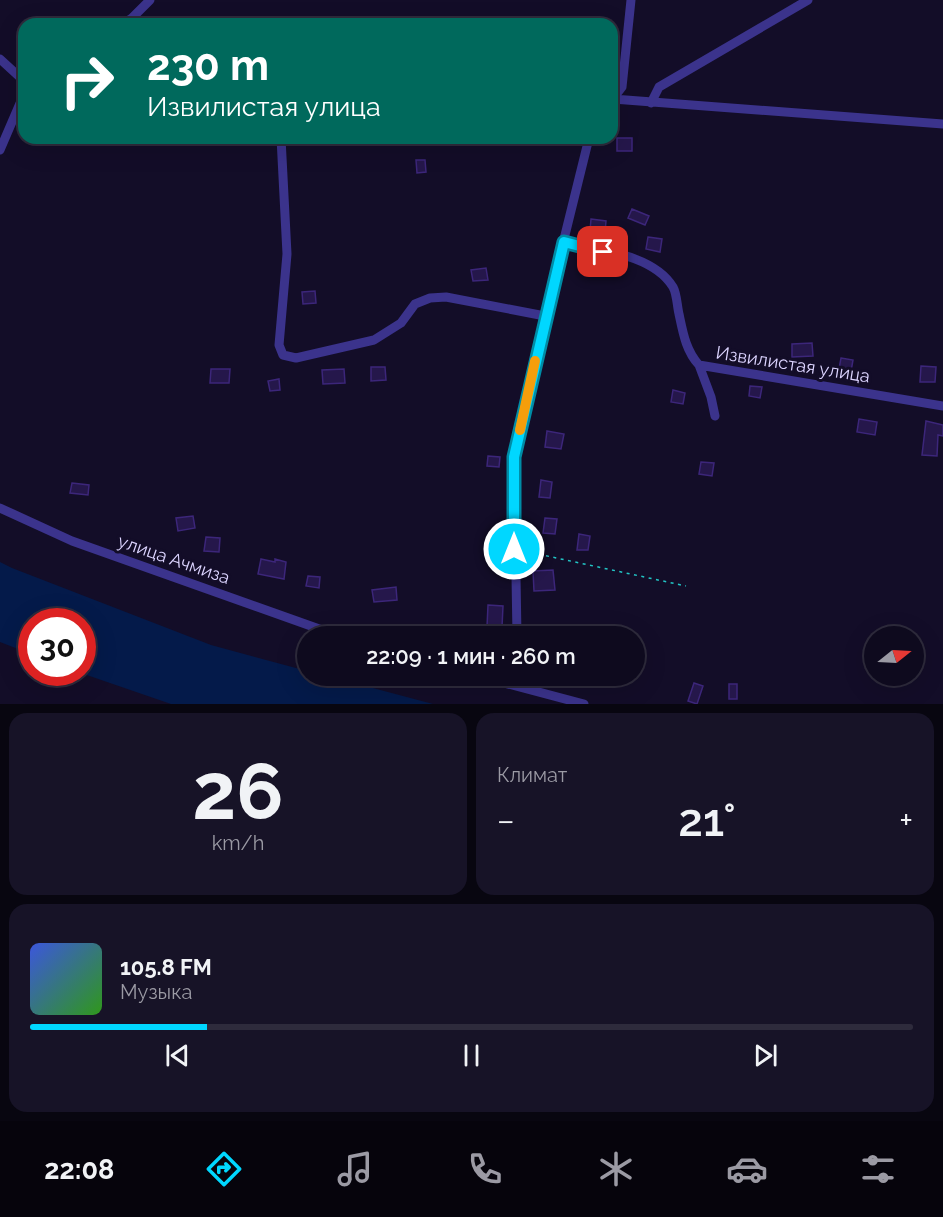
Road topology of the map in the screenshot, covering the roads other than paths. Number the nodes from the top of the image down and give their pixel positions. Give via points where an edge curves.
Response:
1 (150, 0) edge
2 (631, 0) edge
3 (808, 0) edge
4 (132, 18) edge
5 (0, 59) edge
6 (18, 74) edge
7 (618, 93) edge
8 (618, 100) edge
9 (651, 103) junction
10 (18, 108) edge
11 (943, 124) edge
12 (281, 144) edge
13 (588, 144) edge
14 (0, 150) edge
15 (564, 242) junction
16 (545, 316) junction
17 (699, 365) junction
18 (943, 406) edge
19 (715, 416) dead end
20 (0, 508) edge
21 (311, 626) edge
22 (517, 626) edge
23 (519, 686) edge
24 (584, 704) edge

1 - 4 street
2 - 7 street via 622,87
3 - 9 street via 659,87
5 - 6 street
8 - 9 street
9 - 11 street
10 - 14 street
12 - 16 street via 287,254 279,345 284,355 296,358 374,340 401,323 415,304 430,298 446,297
13 - 15 street
15 - 16 street
15 - 17 street, Извилистая улица via 643,261 662,273 674,289 682,333 690,356
16 - 22 street via 514,457
17 - 18 street, Извилистая улица
17 - 19 street
20 - 21 street, улица Ачмиза via 72,541
23 - 24 street

